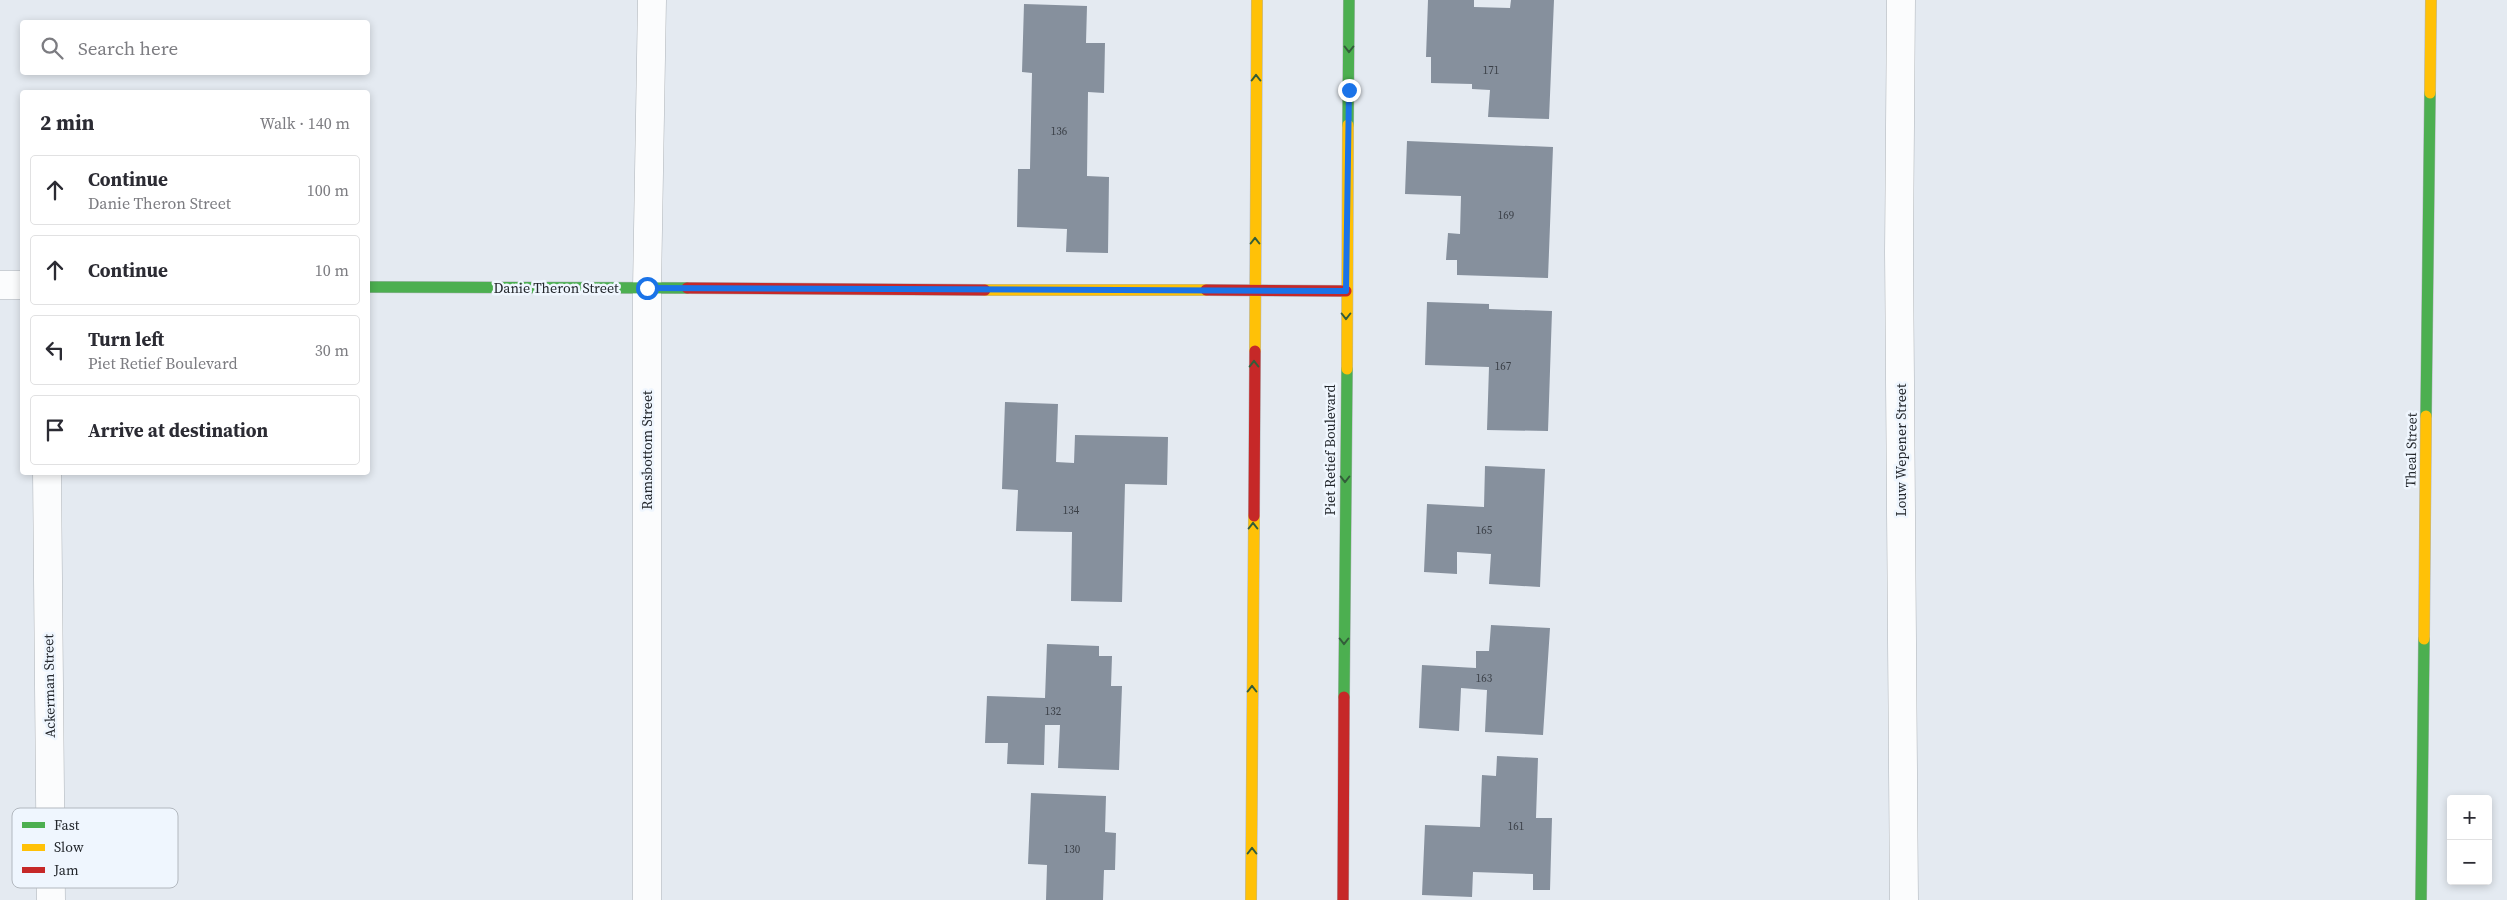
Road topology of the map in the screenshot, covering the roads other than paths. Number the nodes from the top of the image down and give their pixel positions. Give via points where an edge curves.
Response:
1 (652, 0) edge
2 (1257, 0) edge
3 (1349, 0) edge
4 (1901, 0) edge
5 (2431, 0) edge
6 (0, 285) edge
7 (20, 285) edge
8 (370, 287) edge
9 (647, 288) junction
10 (1255, 290) junction
11 (1346, 291) junction
12 (47, 475) edge
13 (50, 808) edge
14 (647, 900) edge
15 (1251, 900) edge
16 (1342, 900) edge
17 (1904, 900) edge
18 (2421, 900) edge

1 - 9 street, Ramsbottom Street
10 -> 2 street
3 -> 11 street, Piet Retief Boulevard
4 - 17 street, Louw Wepener Street via 1899,262
5 - 18 street, Theal Street
6 - 7 street
8 - 9 street, Danie Theron Street
9 - 10 street, Danie Theron Street
9 - 14 street, Ramsbottom Street
10 - 11 street, Danie Theron Street
15 -> 10 street
11 -> 16 street, Piet Retief Boulevard
12 - 13 street, Ackerman Street

